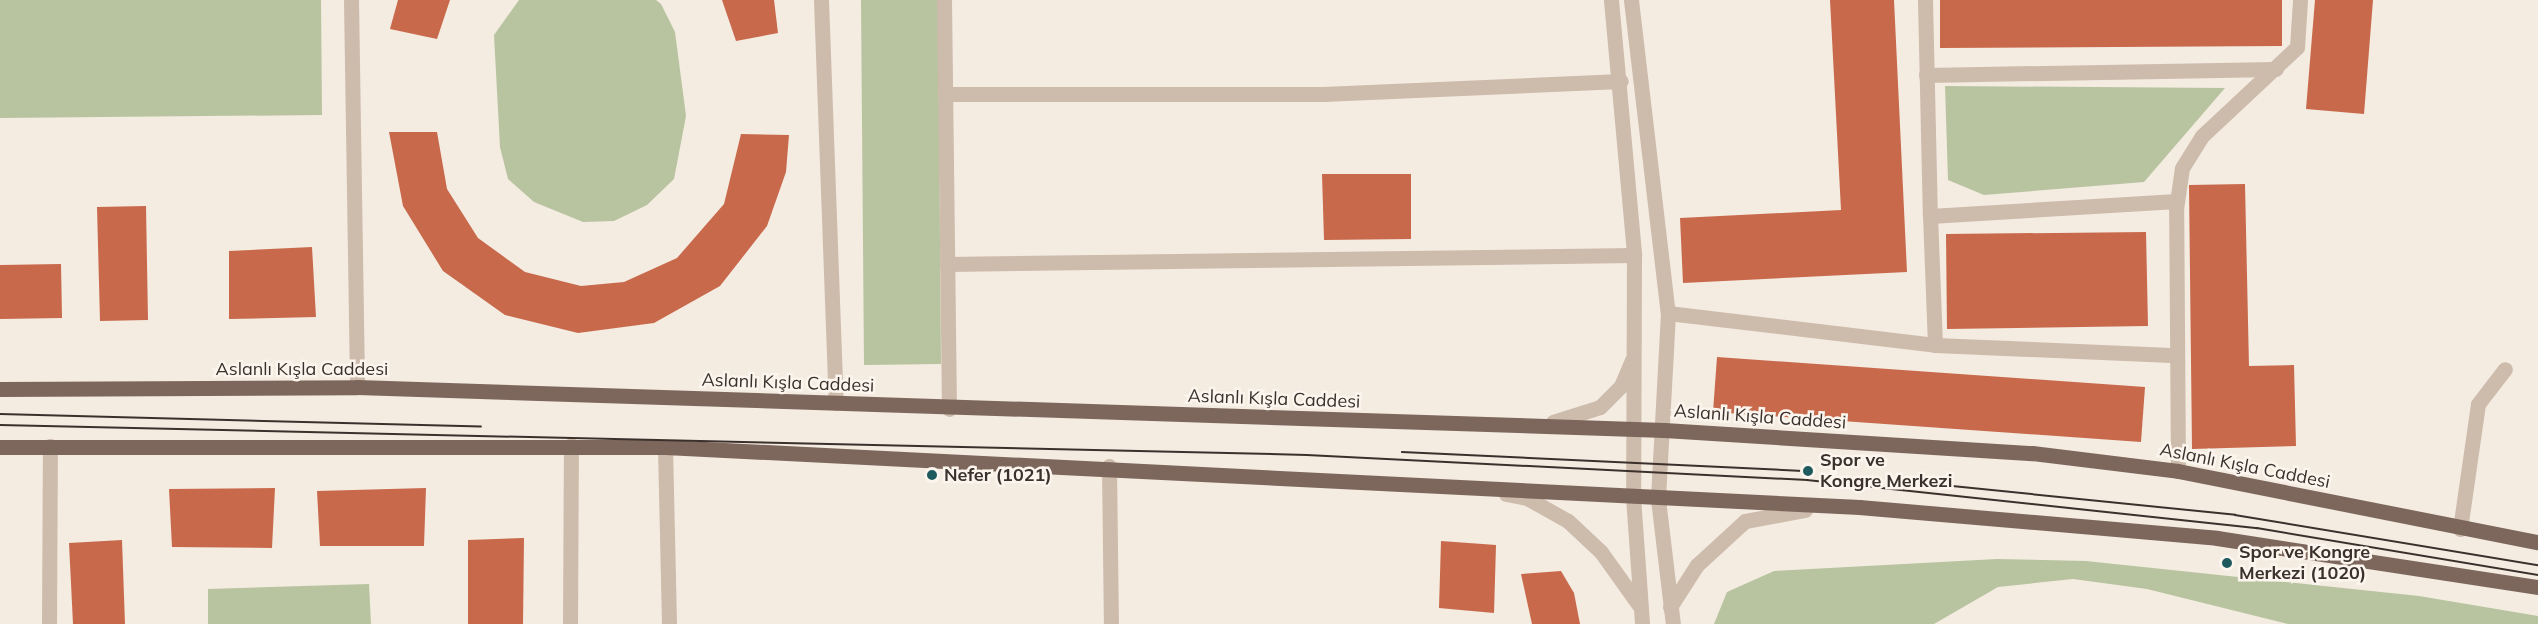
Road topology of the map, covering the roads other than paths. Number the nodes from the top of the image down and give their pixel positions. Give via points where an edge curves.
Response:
1 (351, 0) edge
2 (821, 0) edge
3 (944, 0) edge
4 (1611, 0) edge
5 (1631, 0) edge
6 (1925, 0) edge
7 (2300, 0) edge
8 (2276, 69) junction
9 (1926, 75) junction
10 (1621, 81) junction
11 (947, 94) junction
12 (2177, 201) junction
13 (1930, 216) junction
14 (1634, 255) junction
15 (947, 264) junction
16 (1668, 313) junction
17 (1935, 345) junction
18 (1636, 351) junction
19 (2178, 355) junction
20 (2505, 369) dead end
21 (357, 387) junction
22 (0, 388) edge
23 (836, 403) junction
24 (949, 409) junction
25 (1530, 425) junction
26 (1635, 429) junction
27 (1664, 430) junction
28 (571, 445) junction
29 (50, 446) junction
30 (0, 447) edge
31 (665, 447) junction
32 (1108, 466) junction
33 (2178, 471) junction
34 (1485, 489) junction
35 (1633, 497) junction
36 (1659, 499) junction
37 (1859, 507) junction
38 (2460, 529) junction
39 (2538, 542) edge
40 (2538, 587) edge
41 (1639, 605) junction
42 (1670, 607) junction
43 (49, 624) edge
44 (570, 624) edge
45 (669, 624) edge
46 (1111, 624) edge
47 (1642, 624) edge
48 (1673, 624) edge

1 - 21 street
2 - 23 street
3 - 11 street
4 - 10 street
5 - 16 street
6 - 9 street
7 - 8 street via 2297,46
8 - 9 street
8 - 12 street via 2202,136 2182,168
9 - 13 street
10 - 11 street via 1323,94
10 - 14 street
11 - 15 street
12 - 13 street
12 - 19 street
13 - 17 street
14 - 15 street
14 - 18 street
15 - 24 street
16 - 17 street
16 - 27 street
17 - 19 street
18 - 25 street via 1621,386 1600,407 1577,419
18 - 26 street
19 - 33 street
20 - 38 street via 2478,404
21 - 22 main road, Aslanlı Kışla Caddesi
21 - 23 main road, Aslanlı Kışla Caddesi
23 - 24 main road, Aslanlı Kışla Caddesi
24 - 25 main road, Aslanlı Kışla Caddesi
25 - 26 main road, Aslanlı Kışla Caddesi
26 - 27 main road, Aslanlı Kışla Caddesi
26 - 35 street
27 - 33 main road, Aslanlı Kışla Caddesi via 2032,453
27 - 36 street
28 - 29 main road
28 - 31 main road
28 - 44 street
29 - 30 main road
29 - 43 street
31 - 32 main road
31 - 45 street
32 - 34 main road
32 - 46 street
33 - 38 main road, Aslanlı Kışla Caddesi
34 - 35 main road
34 - 41 street via 1527,498 1569,521 1602,552
35 - 36 main road
35 - 41 street
36 - 37 main road
36 - 42 street
37 - 40 main road via 2217,538
37 - 42 street via 1777,512 1744,521 1697,565
38 - 39 main road, Aslanlı Kışla Caddesi
41 - 47 street
42 - 48 street

